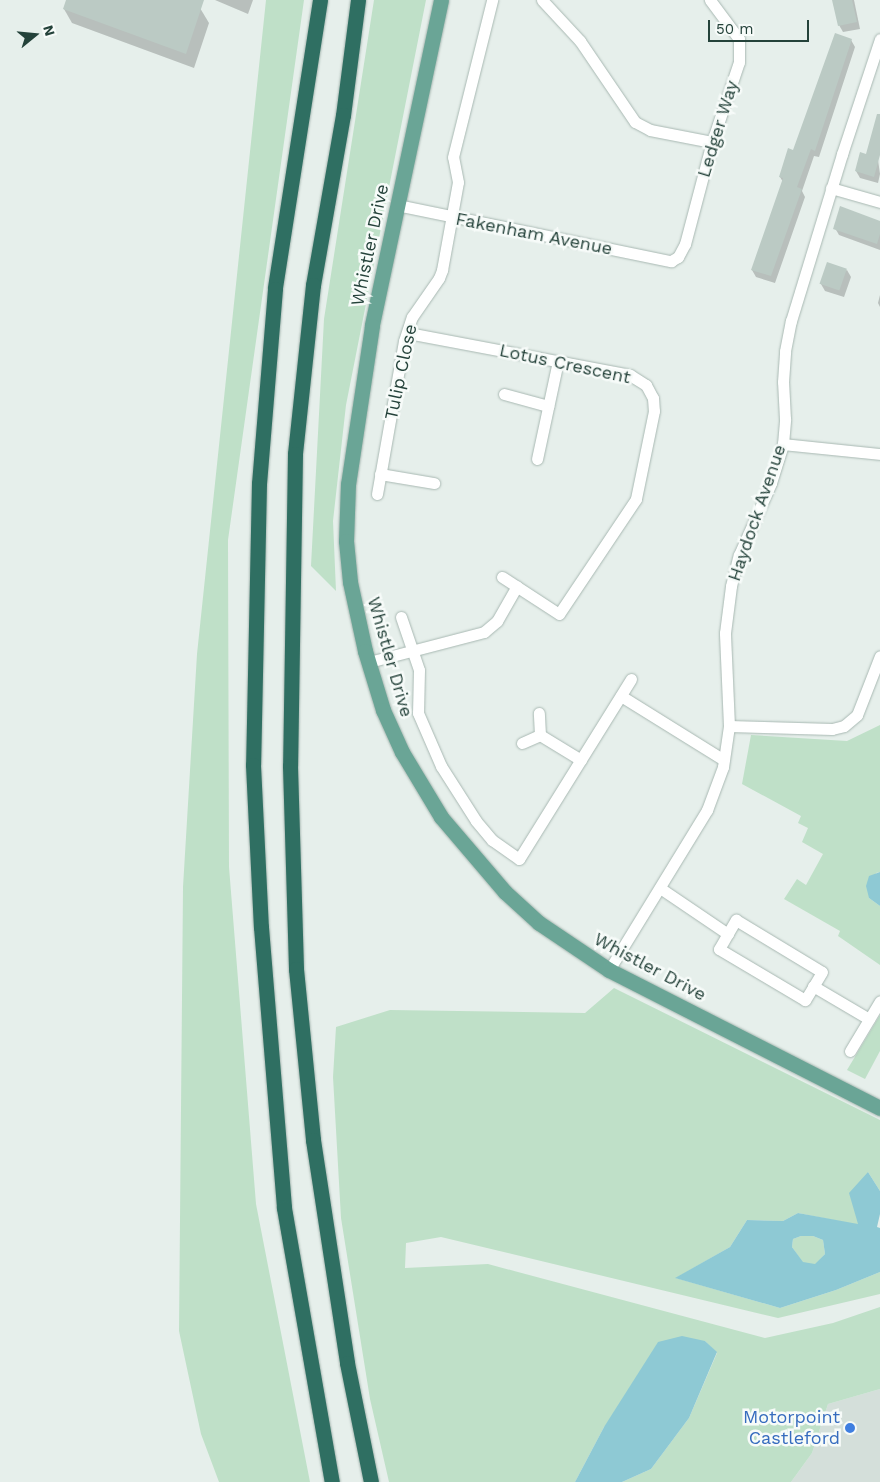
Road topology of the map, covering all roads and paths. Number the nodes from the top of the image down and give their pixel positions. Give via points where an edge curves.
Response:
1 (320, 0) edge
2 (358, 0) edge
3 (441, 0) edge
4 (492, 0) edge
5 (542, 0) edge
6 (710, 0) edge
7 (880, 39) edge
8 (712, 142) junction
9 (831, 188) junction
10 (880, 202) edge
11 (397, 205) junction
12 (452, 218) junction
13 (671, 261) joint
14 (408, 333) junction
15 (558, 361) junction
16 (504, 394) dead end
17 (548, 406) junction
18 (783, 444) junction
19 (880, 454) edge
20 (537, 459) dead end
21 (380, 474) junction
22 (434, 483) dead end
23 (377, 494) dead end
24 (502, 577) dead end
25 (517, 586) junction
26 (401, 618) dead end
27 (414, 650) junction
28 (880, 656) edge
29 (369, 662) junction
30 (631, 679) dead end
31 (621, 696) junction
32 (539, 713) dead end
33 (729, 726) junction
34 (540, 735) junction
35 (522, 743) dead end
36 (581, 760) junction
37 (724, 760) junction
38 (660, 888) junction
39 (728, 934) junction
40 (609, 970) junction
41 (813, 986) junction
42 (880, 1001) edge
43 (869, 1019) junction
44 (850, 1051) dead end
45 (880, 1108) edge
46 (332, 1482) edge
47 (371, 1482) edge

1 - 46 highway via 275,289 259,483 253,765 261,928 284,1208
2 - 47 highway via 343,115 312,285 295,454 290,766 296,969 313,1140 347,1363
3 - 11 main road, Whistler Drive
4 - 12 street via 453,157 458,182
5 - 8 street via 571,31 635,122 650,130
6 - 8 street, Ledger Way via 735,32 740,50 739,62
7 - 9 street, Haydock Avenue
8 - 13 street, Ledger Way via 685,244 678,257
9 - 10 street
9 - 18 street, Haydock Avenue via 789,328 783,382
11 - 12 street, Fakenham Avenue
11 - 29 main road, Whistler Drive via 372,326 348,484 346,541 350,582
12 - 13 street, Fakenham Avenue
12 - 14 street, Tulip Close via 439,278 412,317
14 - 15 street, Lotus Crescent
14 - 21 street, Tulip Close
15 - 17 street
15 - 25 street, Lotus Crescent via 630,375 646,385 653,398 654,411 636,499 559,614
16 - 17 street
17 - 20 street
18 - 19 street
18 - 33 street, Haydock Avenue via 771,483 739,555 731,586 725,633
21 - 22 street
21 - 23 street, Tulip Close
24 - 25 street
25 - 27 street via 497,621 484,632
26 - 27 street
27 - 29 street
27 - 36 street via 420,680 418,713 449,782 492,840 519,859
28 - 33 street via 857,715 844,726 832,729
29 - 40 main road, Whistler Drive via 383,710 402,752 462,844 505,892 539,922
30 - 31 street
31 - 36 street
31 - 37 street
32 - 34 street
33 - 37 street, Haydock Avenue
34 - 35 street
34 - 36 street
37 - 38 street, Haydock Avenue via 707,810
38 - 39 street
38 - 40 street, Haydock Avenue
39 - 41 street via 736,920 822,972
39 - 41 street via 719,949 805,1000
40 - 45 main road, Whistler Drive
41 - 43 street
42 - 43 street
43 - 44 street

